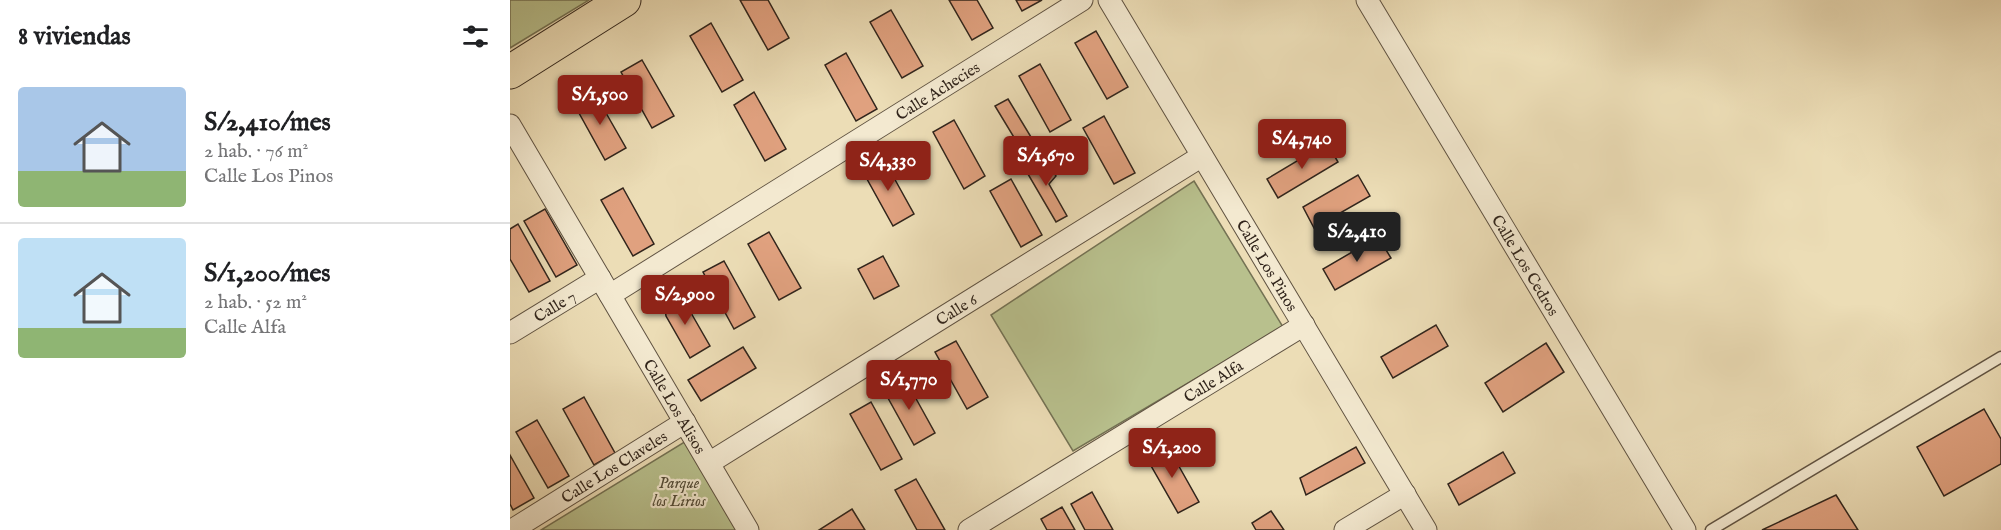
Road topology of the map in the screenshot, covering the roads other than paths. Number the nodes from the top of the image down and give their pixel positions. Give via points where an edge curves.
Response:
1 (624, 0) edge
2 (1082, 0) edge
3 (1109, 0) edge
4 (1367, 0) edge
5 (510, 72) edge
6 (510, 125) edge
7 (1202, 156) junction
8 (605, 286) junction
9 (1304, 325) junction
10 (510, 333) edge
11 (2001, 357) edge
12 (685, 422) junction
13 (709, 464) junction
14 (1405, 494) junction
15 (512, 530) edge
16 (748, 530) edge
17 (969, 530) edge
18 (1346, 530) edge
19 (1426, 530) edge
20 (1685, 530) edge
21 (1711, 530) edge

1 - 5 main road
2 - 8 street, Calle Achecies
3 - 7 street, Calle Los Pinos
4 - 20 street, Calle Los Cedros
6 - 8 street, Calle Los Alisos
7 - 9 street, Calle Los Pinos
7 - 13 street, Calle 6
8 - 10 street, Calle 7
8 - 12 street, Calle Los Alisos
9 - 14 street, Calle Los Pinos
9 - 17 street, Calle Alfa
11 - 21 lane
12 - 13 street, Calle Los Alisos
12 - 15 street, Calle Los Claveles
13 - 16 street, Calle Los Alisos
14 - 18 street
14 - 19 street, Calle Los Pinos

